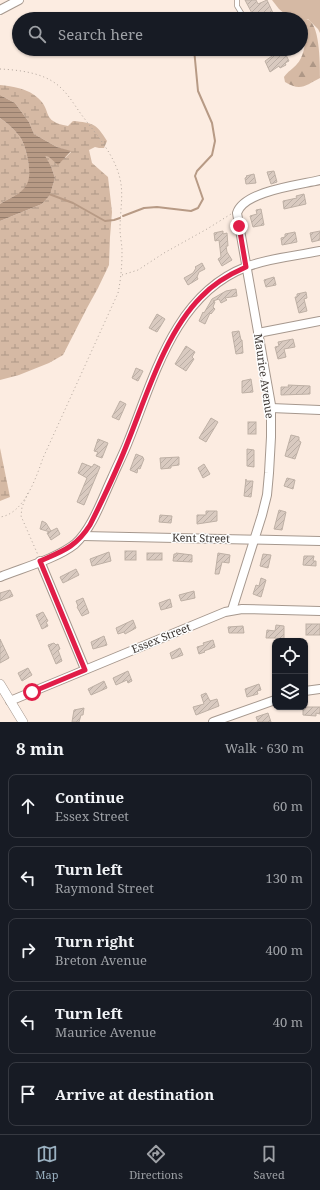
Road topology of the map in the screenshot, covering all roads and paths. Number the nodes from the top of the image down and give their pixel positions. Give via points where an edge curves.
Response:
1 (19, 0) edge
2 (237, 0) edge
3 (0, 10) edge
4 (241, 12) edge
5 (0, 69) edge
6 (320, 180) edge
7 (238, 211) junction
8 (320, 250) edge
9 (246, 267) junction
10 (122, 275) junction
11 (320, 321) edge
12 (258, 333) junction
13 (271, 408) junction
14 (320, 410) edge
15 (31, 488) junction
16 (0, 517) edge
17 (83, 536) junction
18 (254, 539) junction
19 (320, 541) edge
20 (40, 561) junction
21 (0, 577) edge
22 (232, 610) junction
23 (320, 611) edge
24 (85, 670) junction
25 (0, 684) edge
26 (320, 689) edge
27 (308, 691) edge
28 (10, 701) junction
29 (272, 701) edge
30 (236, 713) junction
31 (23, 722) edge
32 (213, 722) edge
33 (236, 722) edge

1 - 3 street
2 - 4 lane
5 - 10 path via 51,80 68,96 110,152 121,184
6 - 7 street via 255,196 244,203
7 - 9 street, Maurice Avenue
7 - 10 path via 138,270
8 - 9 street
9 - 12 street, Maurice Avenue
9 - 17 street via 208,290 193,305 178,328 160,362 127,444
10 - 15 path via 118,293
11 - 12 street
12 - 13 street, Maurice Avenue
13 - 14 street
13 - 18 street, Maurice Avenue via 266,497
15 - 16 path via 20,506
15 - 20 path via 22,507 21,516
17 - 18 street, Kent Street
17 - 20 street via 62,552
18 - 19 street, Kent Street
18 - 22 street, Maurice Avenue
20 - 21 street
20 - 24 street
22 - 23 street, Essex Street
22 - 24 street, Essex Street
24 - 28 street, Essex Street
25 - 28 street
26 - 27 street
28 - 31 street
29 - 30 street
30 - 32 street
30 - 33 street

